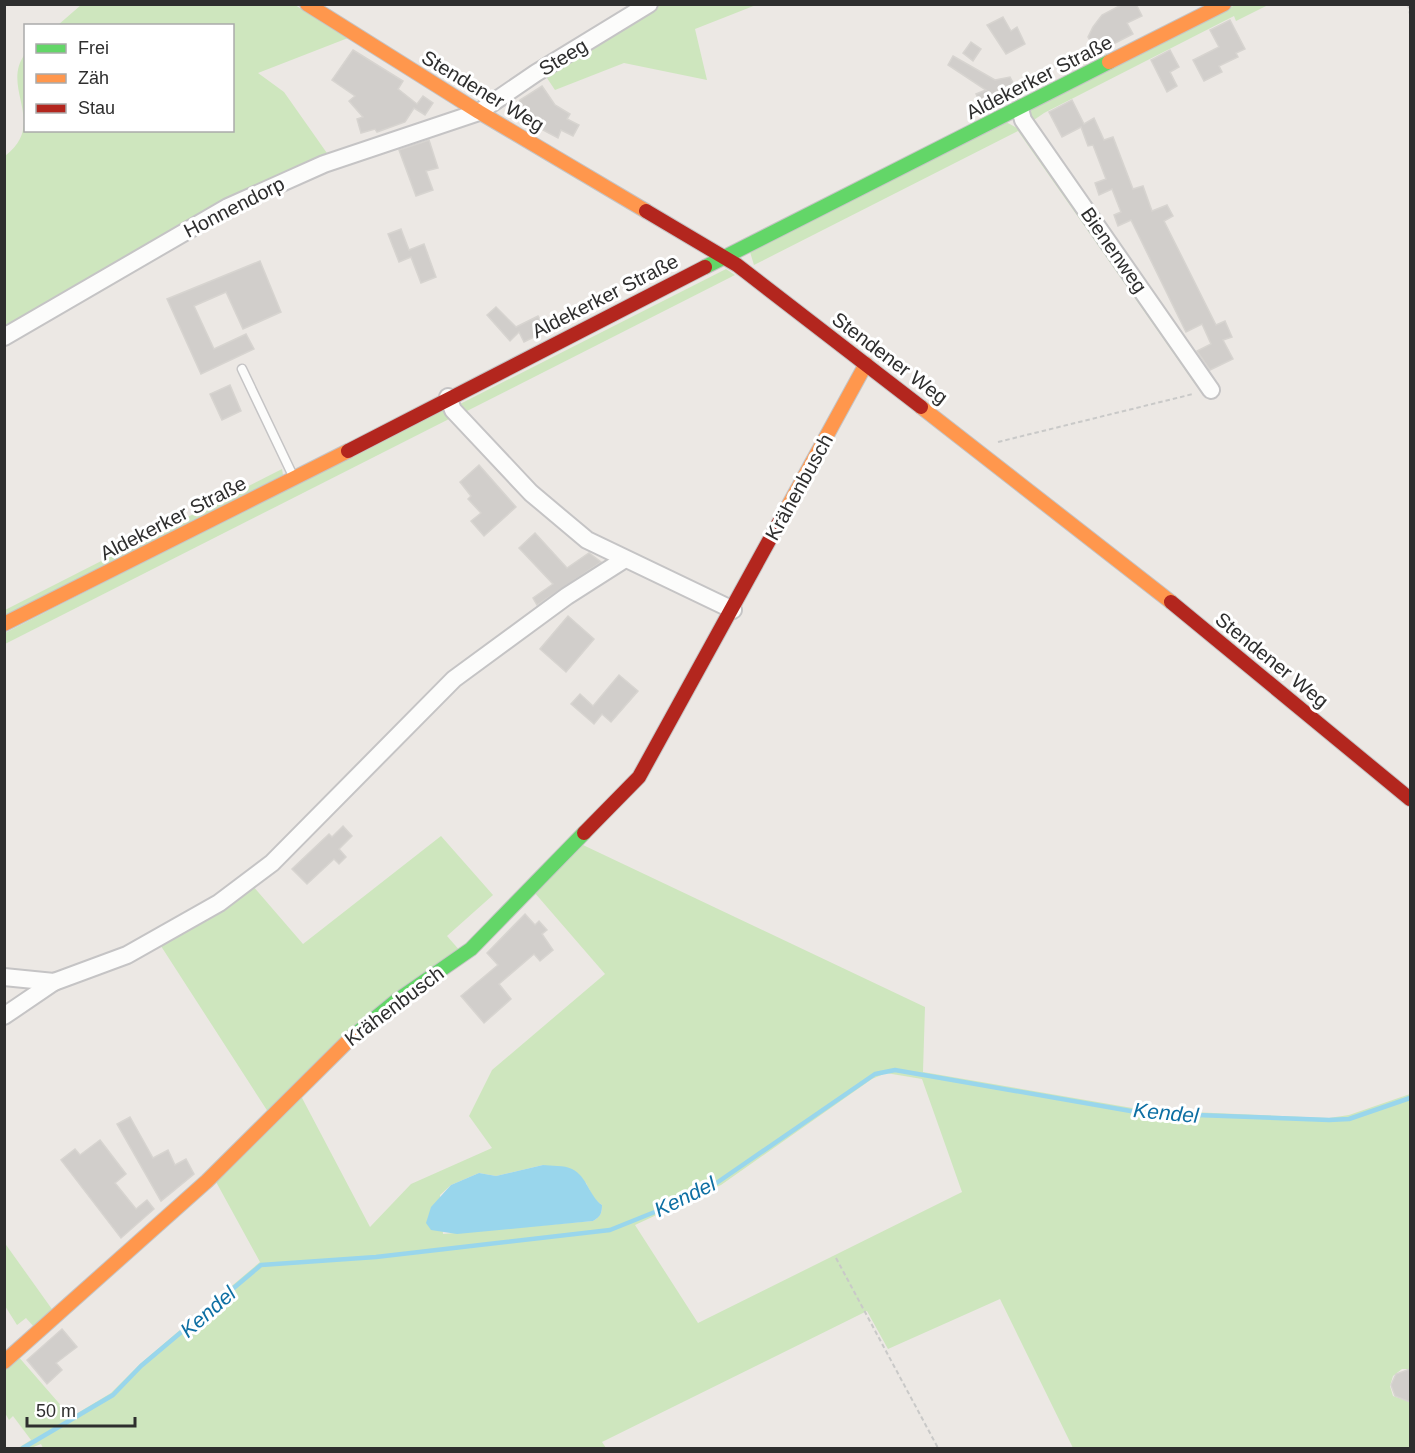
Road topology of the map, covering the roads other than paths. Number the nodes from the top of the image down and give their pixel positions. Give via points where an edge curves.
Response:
1 (307, 4) edge
2 (649, 4) edge
3 (1224, 4) edge
4 (1020, 110) junction
5 (479, 112) junction
6 (725, 257) junction
7 (4, 336) edge
8 (866, 364) junction
9 (242, 369) dead end
10 (1211, 390) road end
11 (448, 397) junction
12 (295, 479) junction
13 (625, 559) junction
14 (732, 610) junction
15 (4, 624) edge
16 (1410, 799) edge
17 (4, 977) edge
18 (54, 982) junction
19 (4, 1016) edge
20 (4, 1362) edge

1 - 5 street, Stendener Weg
2 - 5 street, Steeg
3 - 4 street, Aldekerker Straße
4 - 6 street, Aldekerker Straße
4 - 10 street, Bienenweg via 1023,120
5 - 6 street, Stendener Weg
5 - 7 street, Honnendorp via 324,164 228,207
6 - 8 street, Stendener Weg
6 - 11 street, Aldekerker Straße
8 - 14 street, Krähenbusch
8 - 16 street, Stendener Weg via 1160,593
9 - 12 lane
11 - 12 street, Aldekerker Straße
11 - 13 street via 453,410 531,493 587,540
12 - 15 street, Aldekerker Straße
13 - 14 street
13 - 18 street via 567,596 454,679 272,863 219,903 127,955
14 - 20 street, Krähenbusch via 639,777 471,949 342,1044 302,1089 207,1181
17 - 18 street
18 - 19 street

